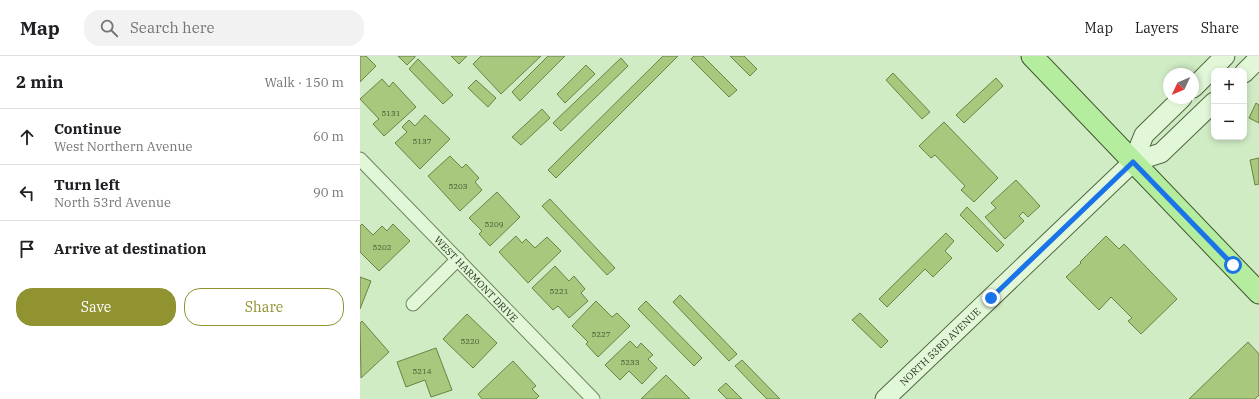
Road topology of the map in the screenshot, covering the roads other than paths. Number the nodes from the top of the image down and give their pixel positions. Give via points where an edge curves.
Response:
1 (1032, 56) edge
2 (1226, 56) edge
3 (1199, 82) edge
4 (1176, 104) edge
5 (1212, 104) edge
6 (360, 159) edge
7 (1133, 162) junction
8 (458, 259) junction
9 (1259, 293) edge
10 (413, 304) dead end
11 (592, 399) edge
12 (885, 399) edge

1 - 7 main road
2 - 3 street
4 - 7 street, NORTH 53RD AVENUE via 1144,135
5 - 7 street, NORTH 53RD AVENUE via 1161,153
6 - 8 street, WEST HARMONT DRIVE
7 - 9 main road
7 - 12 street, NORTH 53RD AVENUE
8 - 10 street
8 - 11 street, WEST HARMONT DRIVE

